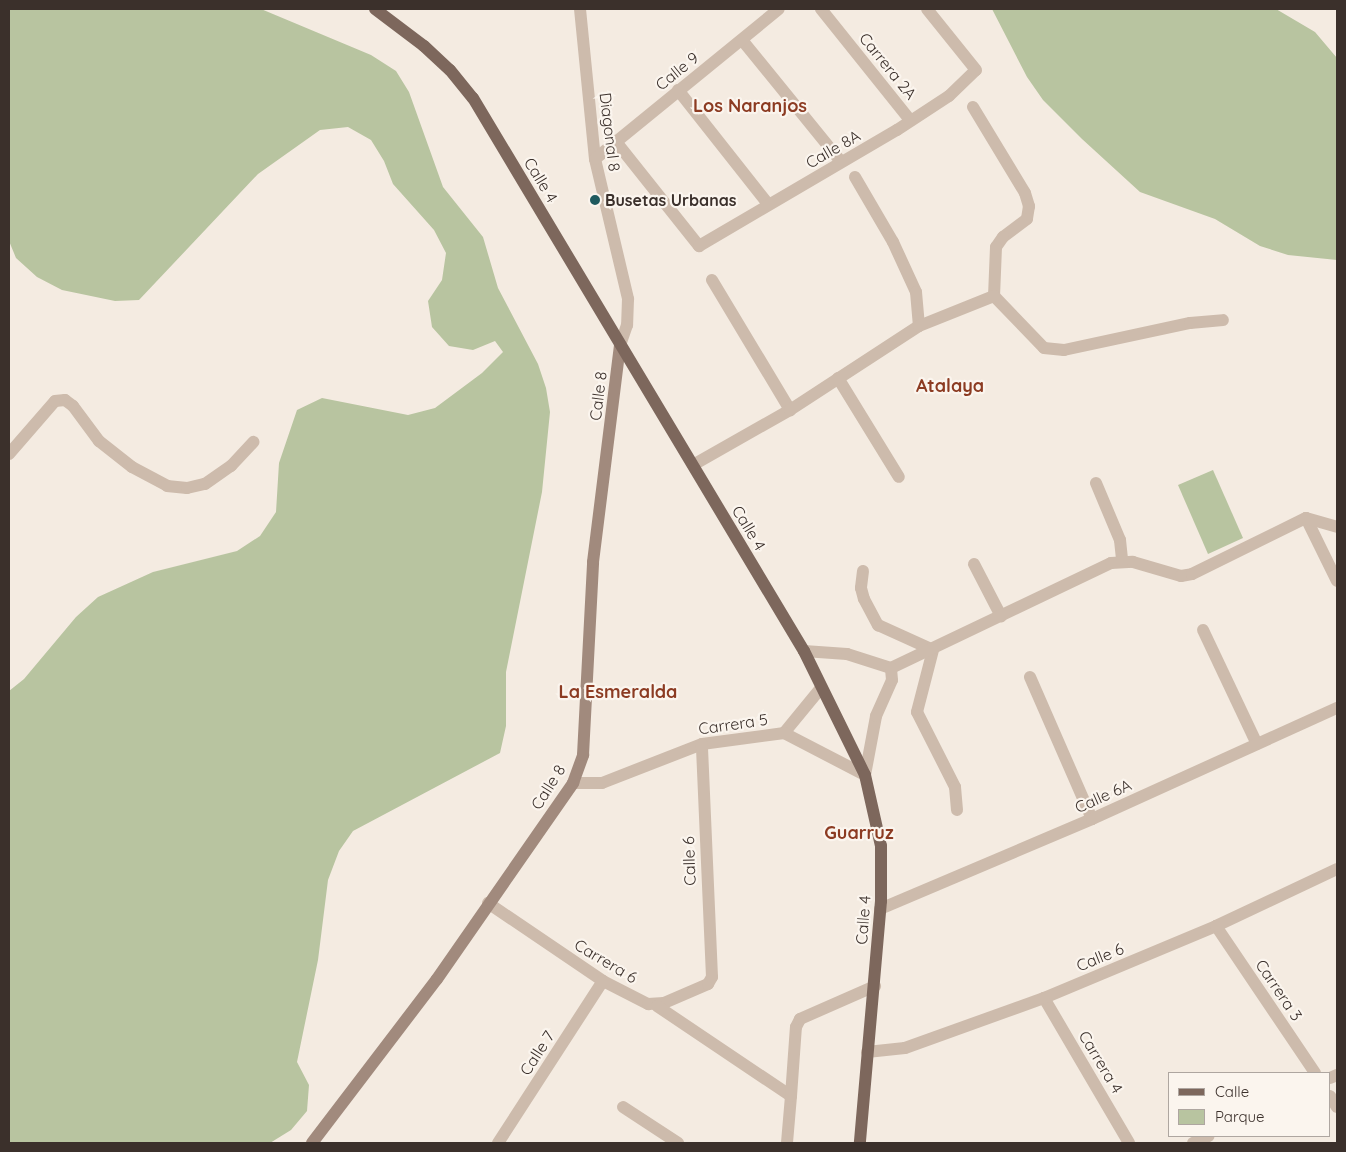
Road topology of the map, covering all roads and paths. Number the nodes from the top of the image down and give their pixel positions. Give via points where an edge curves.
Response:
1 (375, 9) edge
2 (580, 9) edge
3 (779, 9) edge
4 (821, 9) edge
5 (927, 9) edge
6 (742, 40) junction
7 (678, 90) junction
8 (973, 107) dead end
9 (910, 120) junction
10 (617, 143) junction
11 (595, 159) junction
12 (841, 162) junction
13 (855, 177) dead end
14 (768, 204) junction
15 (712, 280) dead end
16 (994, 296) junction
17 (1223, 320) dead end
18 (919, 326) junction
19 (620, 345) junction
20 (838, 378) junction
21 (790, 410) junction
22 (253, 442) dead end
23 (9, 454) edge
24 (693, 466) junction
25 (899, 477) dead end
26 (1096, 483) dead end
27 (1306, 518) junction
28 (1337, 527) edge
29 (1122, 560) junction
30 (974, 564) dead end
31 (863, 571) dead end
32 (1337, 580) edge
33 (1000, 616) junction
34 (1203, 630) dead end
35 (933, 650) junction
36 (804, 651) junction
37 (891, 668) junction
38 (1030, 677) dead end
39 (821, 688) junction
40 (1337, 708) edge
41 (784, 733) junction
42 (702, 744) junction
43 (1257, 744) junction
44 (865, 775) junction
45 (573, 783) junction
46 (956, 810) dead end
47 (1092, 819) junction
48 (1337, 870) edge
49 (488, 904) junction
50 (880, 909) junction
51 (1216, 926) junction
52 (603, 981) junction
53 (875, 986) junction
54 (1044, 998) junction
55 (656, 1006) junction
56 (867, 1052) junction
57 (1314, 1072) edge
58 (791, 1096) junction
59 (623, 1107) dead end
60 (1206, 1137) edge
61 (312, 1143) edge
62 (498, 1143) edge
63 (678, 1143) edge
64 (787, 1143) edge
65 (860, 1143) edge
66 (1129, 1143) edge
67 (1193, 1143) edge

1 - 19 main road, Calle 4 via 430,52 473,98
2 - 11 street, Diagonal 8
3 - 6 street, Calle 9
4 - 9 street, Carrera 2A
5 - 9 street, Calle 8A via 976,70 949,96
6 - 7 street, Calle 9
6 - 12 street
7 - 10 street, Calle 9
7 - 14 street
8 - 16 street via 1025,193 1029,206 1027,219 1003,237 996,247
9 - 12 street, Calle 8A
10 - 11 street, Calle 9
10 - 14 street, Calle 8A via 699,246
11 - 19 street, Diagonal 8 via 628,299 627,325
12 - 14 street, Calle 8A
13 - 18 street via 893,242 916,292
15 - 21 street
16 - 17 street via 1044,348 1064,350 1190,323
16 - 18 street
18 - 20 street
19 - 24 main road, Calle 4
19 - 45 main road, Calle 8 via 593,562 583,755
20 - 21 street
20 - 25 street
21 - 24 street
22 - 23 street via 231,466 205,484 187,488 166,486 132,467 99,441 65,400 55,401
24 - 36 main road, Calle 4
26 - 29 street via 1120,540
27 - 28 street
27 - 29 street via 1192,574 1171,575
27 - 32 street
29 - 33 street
30 - 33 street
31 - 35 street via 861,588 864,600 878,625
33 - 35 street
34 - 43 street
35 - 37 street
35 - 46 street via 917,712 955,787
36 - 37 street via 847,654
36 - 39 main road, Calle 4
37 - 44 street via 892,680 876,716
38 - 47 street
39 - 41 street
39 - 44 main road, Calle 4
40 - 43 street, Calle 6A
41 - 42 street, Carrera 5
41 - 44 street, Carrera 5
42 - 45 street, Carrera 5 via 602,783
42 - 55 street, Calle 6 via 712,977 702,987
43 - 47 street, Calle 6A
44 - 50 main road, Calle 4 via 881,846
45 - 49 main road, Calle 8
47 - 50 street, Calle 6A
48 - 51 street, Calle 6
49 - 52 street, Carrera 6
49 - 61 main road, Calle 8 via 437,979
50 - 53 main road, Calle 4
51 - 54 street, Calle 6
51 - 57 street, Carrera 3
52 - 55 street, Carrera 6
52 - 62 street, Calle 7
53 - 56 main road, Calle 4
53 - 58 street via 800,1019 796,1027
54 - 56 street, Calle 6 via 905,1048
54 - 66 street, Carrera 4
55 - 58 street, Carrera 6
56 - 65 main road, Calle 4
58 - 64 street
59 - 63 street
60 - 67 street

